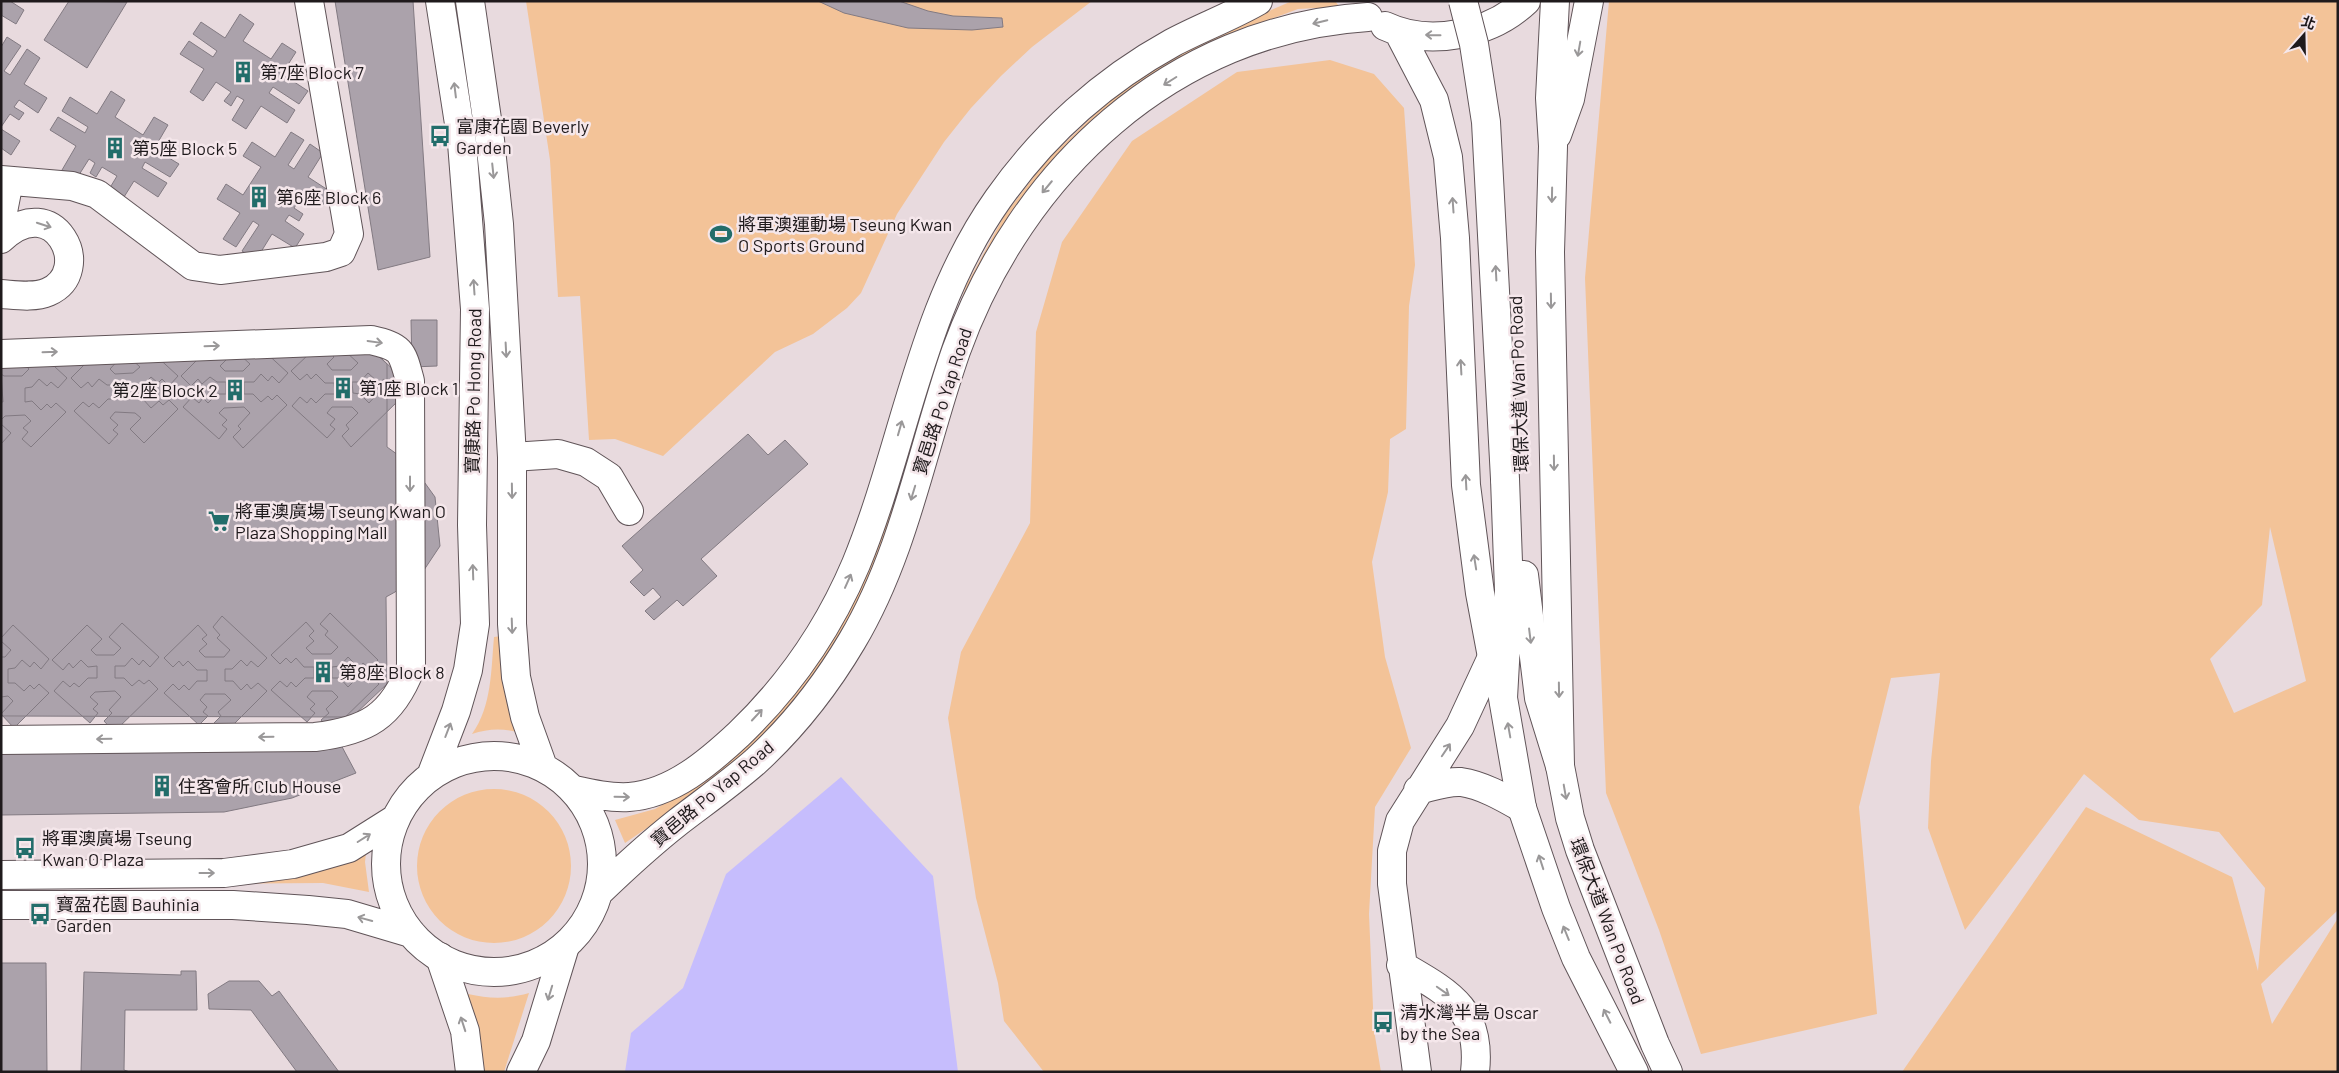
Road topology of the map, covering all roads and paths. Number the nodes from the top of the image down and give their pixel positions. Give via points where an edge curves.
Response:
1 (309, 1) edge
2 (440, 1) edge
3 (470, 1) edge
4 (1258, 1) edge
5 (1463, 1) edge
6 (1478, 1) edge
7 (1526, 1) edge
8 (1554, 1) edge
9 (1589, 1) edge
10 (1360, 9) edge
11 (1398, 31) junction
12 (1553, 146) junction
13 (5, 181) edge
14 (2, 238) edge
15 (1, 294) edge
16 (1, 354) edge
17 (512, 457) junction
18 (1513, 478) junction
19 (629, 511) dead end
20 (1492, 657) junction
21 (1503, 698) junction
22 (1, 740) edge
23 (1560, 766) junction
24 (543, 767) junction
25 (431, 776) junction
26 (574, 790) junction
27 (1418, 790) junction
28 (1522, 808) junction
29 (395, 819) junction
30 (1, 874) edge
31 (599, 892) junction
32 (1, 904) edge
33 (411, 933) junction
34 (565, 946) junction
35 (440, 957) junction
36 (1401, 965) junction
37 (470, 1072) edge
38 (521, 1072) edge
39 (1417, 1072) edge
40 (1475, 1072) edge
41 (1634, 1072) edge
42 (1668, 1072) edge

1 - 13 main road via 349,234 341,252 326,257 220,270 193,266 96,194 72,186
25 -> 2 main road, 寶康路 Po Hong Road via 468,670 475,624 472,525 475,309 460,133
3 -> 17 main road, 寶康路 Po Hong Road via 499,224
26 -> 4 main road, 寶邑路 Po Yap Road via 608,797 631,797 670,785 721,750 774,697 811,648 844,591 874,516 936,314 971,240 997,200 1053,134 1106,86 1173,42
18 -> 5 main road, 環保大道 Wan Po Road, bridge via 1486,122 1474,44
6 - 18 main road, 環保大道 Wan Po Road via 1495,85 1512,249
7 -> 11 main road via 1491,24 1466,33 1431,36
8 - 12 main road, 環保大道 Wan Po Road via 1550,98
9 -> 12 main road via 1570,99
10 - 11 main road
10 -> 31 main road, 寶邑路 Po Yap Road via 1242,44 1198,64 1161,86 1110,124 1050,183 1022,221 980,291 956,353 890,564 838,665 774,744 638,855
20 -> 11 main road, 環保大道 Wan Po Road via 1474,556 1466,485 1455,238 1448,157 1434,100
12 -> 23 main road, 環保大道 Wan Po Road via 1550,252
13 - 14 main road
14 -> 15 main road via 16,226 28,223 51,227 67,244 69,265 65,276 48,292
16 -> 22 main road via 370,340 392,345 404,358 410,381 411,658 402,691 387,709 369,723 344,733 315,737
17 - 19 main road via 558,454 586,462 610,478
17 -> 24 main road, 寶康路 Po Hong Road via 512,624 516,677 525,717
18 - 21 main road, 環保大道 Wan Po Road
18 -> 23 main road, 環保大道 Wan Po Road via 1539,698
20 - 21 main road, 環保大道 Wan Po Road
27 -> 20 main road via 1460,726
28 -> 21 main road, 環保大道 Wan Po Road
23 -> 42 main road, 環保大道 Wan Po Road via 1580,850
24 - 25 main road, 寶邑路 Po Yap Road via 515,758 486,756 457,762
24 - 26 main road, 寶邑路 Po Yap Road
25 - 29 main road, 寶邑路 Po Yap Road via 405,802
26 - 31 main road, 寶邑路 Po Yap Road via 590,812 600,838 603,865
27 - 28 main road via 1460,782 1488,790
27 - 36 main road via 1400,821 1392,851 1392,884
41 -> 28 main road, 環保大道 Wan Po Road via 1576,958
30 -> 29 main road, 寶邑路 Po Yap Road via 224,873 293,864 349,848
29 - 33 main road, 寶邑路 Po Yap Road via 386,860 387,880 392,901
31 - 34 main road, 寶邑路 Po Yap Road via 592,912
33 -> 32 main road, 寶邑路 Po Yap Road via 347,914 308,910 233,905
33 - 35 main road, 寶邑路 Po Yap Road
34 - 35 main road, 寶邑路 Po Yap Road via 537,964 507,971 472,969
34 -> 38 main road via 536,1040
37 -> 35 main road via 466,1030
36 - 39 main road
36 -> 40 main road via 1450,996 1464,1010 1475,1033

